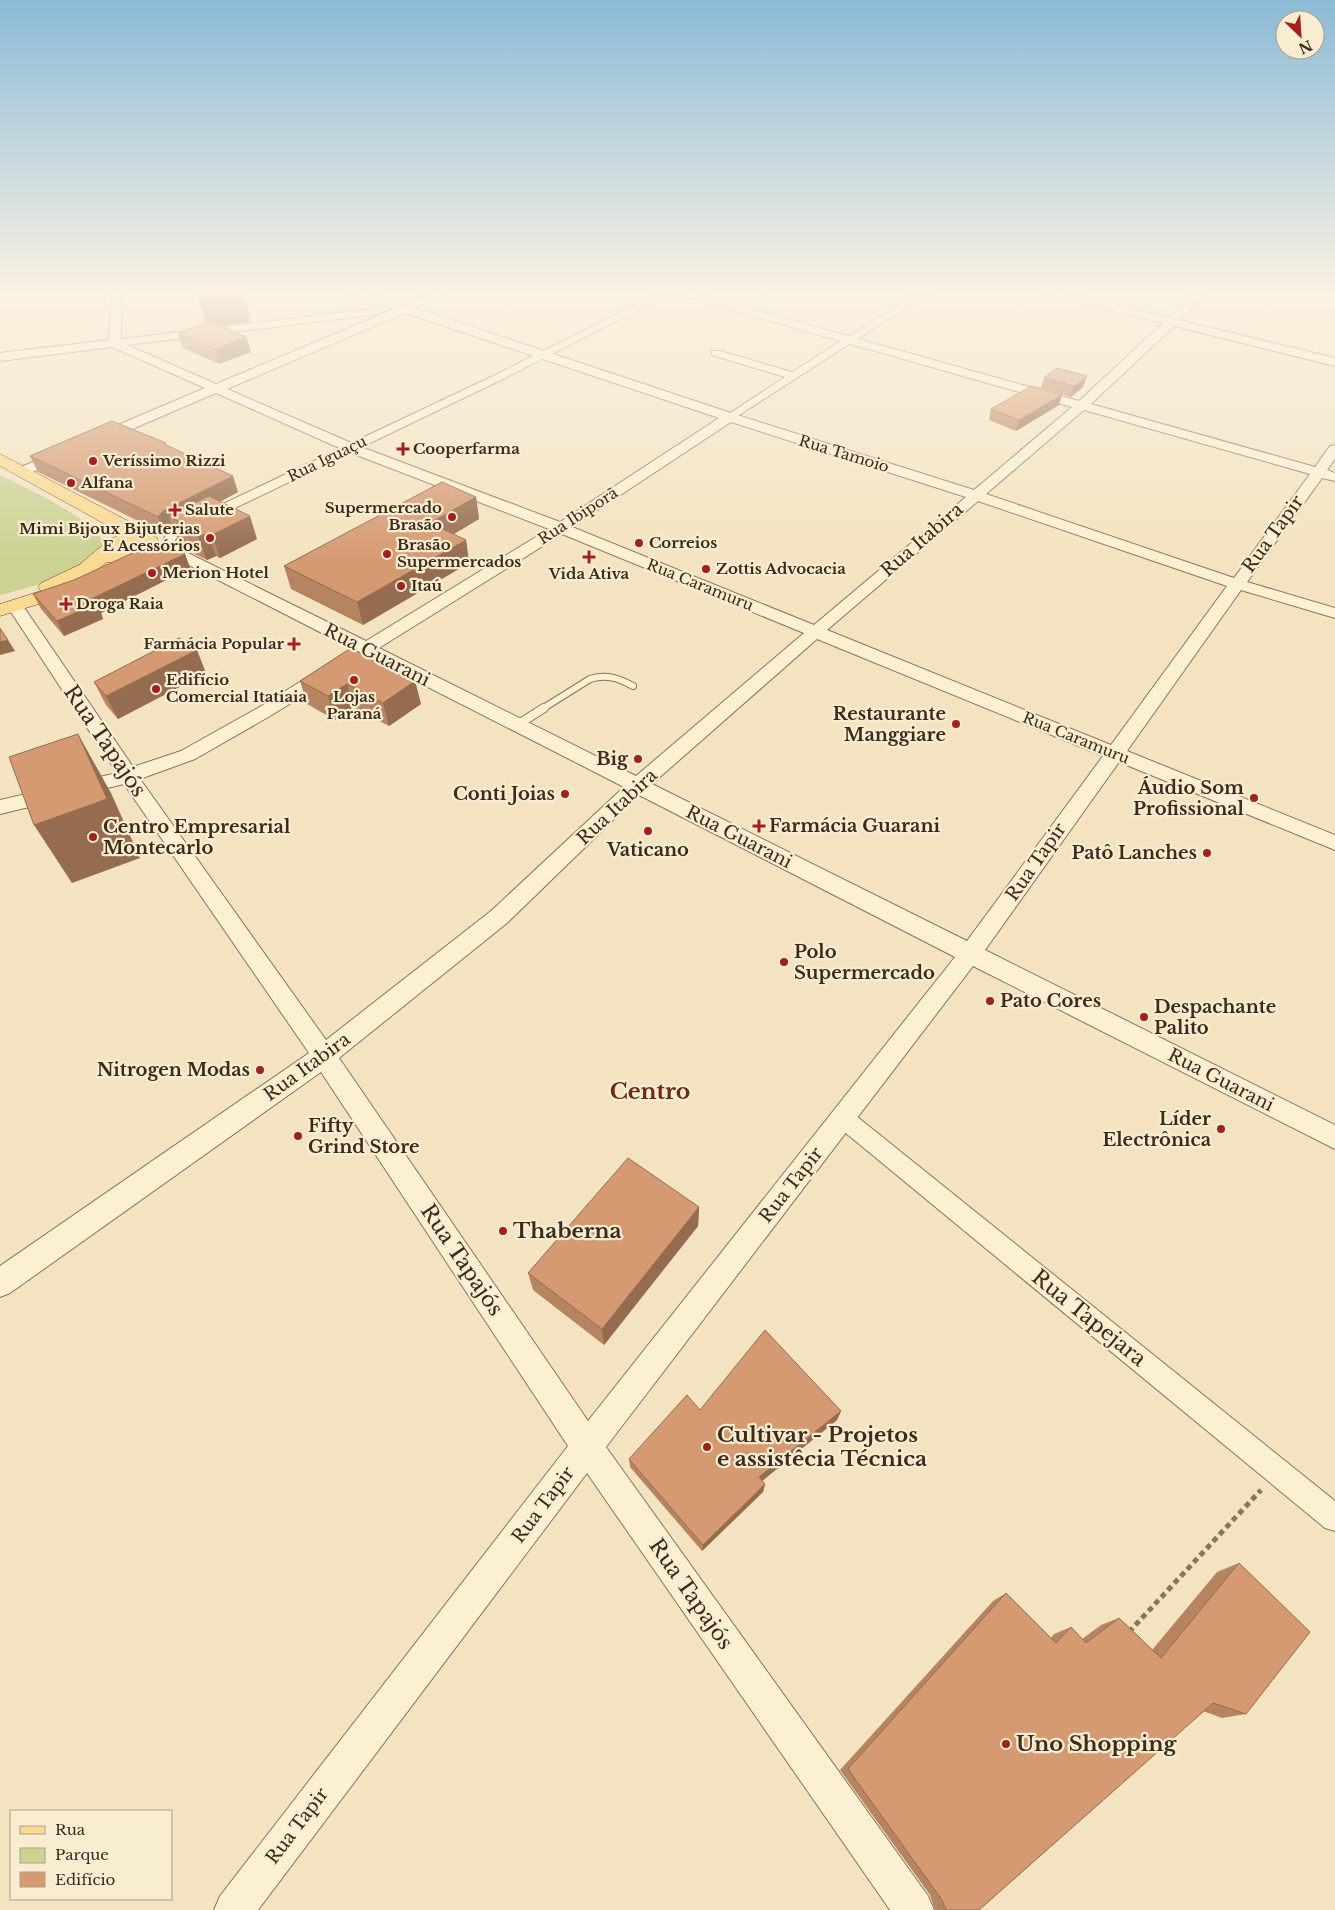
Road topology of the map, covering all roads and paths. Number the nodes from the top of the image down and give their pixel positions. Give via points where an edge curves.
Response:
1 (199, 381) edge
2 (231, 381) edge
3 (488, 381) edge
4 (622, 381) edge
5 (786, 381) edge
6 (994, 381) edge
7 (1108, 381) edge
8 (214, 388) junction
9 (1081, 406) junction
10 (729, 418) junction
11 (351, 448) junction
12 (1335, 449) edge
13 (0, 459) edge
14 (0, 470) edge
15 (22, 471) junction
16 (1318, 472) junction
17 (1335, 477) edge
18 (975, 495) junction
19 (561, 528) junction
20 (174, 532) junction
21 (140, 547) junction
22 (110, 549) junction
23 (183, 556) junction
24 (1237, 584) junction
25 (5, 606) edge
26 (1335, 613) edge
27 (815, 632) junction
28 (364, 648) junction
29 (633, 686) dead end
30 (517, 725) junction
31 (1116, 754) junction
32 (129, 776) junction
33 (637, 786) junction
34 (0, 807) edge
35 (1335, 843) edge
36 (970, 954) junction
37 (324, 1056) junction
38 (843, 1118) junction
39 (1335, 1138) edge
40 (0, 1283) edge
41 (587, 1447) junction
42 (1278, 1471) junction
43 (1335, 1518) edge
44 (1125, 1635) edge
45 (234, 1910) edge
46 (914, 1910) edge

1 - 8 street, Rua Caramuru
2 - 8 street
3 - 11 street, Rua Iguaçu
4 - 10 street, Rua Tamoio
5 - 10 street, Rua Ibiporã
6 - 9 street
7 - 9 street, Rua Itabira
8 - 11 street, Rua Caramuru
8 - 15 street
9 - 16 street
9 - 18 street, Rua Itabira
10 - 18 street, Rua Tamoio
10 - 19 street, Rua Ibiporã
11 - 19 street, Rua Caramuru
11 - 20 street, Rua Iguaçu
12 - 16 street, Rua Tapir
13 - 15 main road
14 - 22 main road via 88,518 101,529
15 - 21 main road via 124,526
16 - 17 street
16 - 24 street, Rua Tapir
18 - 24 street, Rua Tamoio
18 - 27 street, Rua Itabira
19 - 27 street, Rua Caramuru
19 - 28 street, Rua Ibiporã
20 - 21 street via 153,538
20 - 23 street via 170,544
21 - 22 main road via 122,540
21 - 23 street, Rua Guarani
21 - 25 main road via 104,574 63,590
22 - 25 main road via 86,569
23 - 28 street, Rua Guarani
24 - 26 street, Rua Tamoio
24 - 31 street, Rua Tapir
25 - 32 street, Rua Tapajós
27 - 31 street, Rua Caramuru
27 - 33 street, Rua Itabira
28 - 30 street, Rua Guarani
28 - 32 street, Rua Ibiporã via 264,712 188,755
29 - 30 lane via 615,677 590,679
30 - 33 street, Rua Guarani
31 - 35 street, Rua Caramuru
31 - 36 street, Rua Tapir
32 - 34 street, Rua Ibiporã
32 - 37 street, Rua Tapajós
33 - 36 street, Rua Guarani
33 - 37 street, Rua Itabira via 499,917
36 - 38 street, Rua Tapir
36 - 39 street, Rua Guarani
37 - 40 street, Rua Itabira
37 - 41 street, Rua Tapajós
38 - 41 street, Rua Tapir
38 - 42 street, Rua Tapejara
41 - 45 street, Rua Tapir
41 - 46 street, Rua Tapajós
42 - 43 street, Rua Tapejara
42 - 44 path

